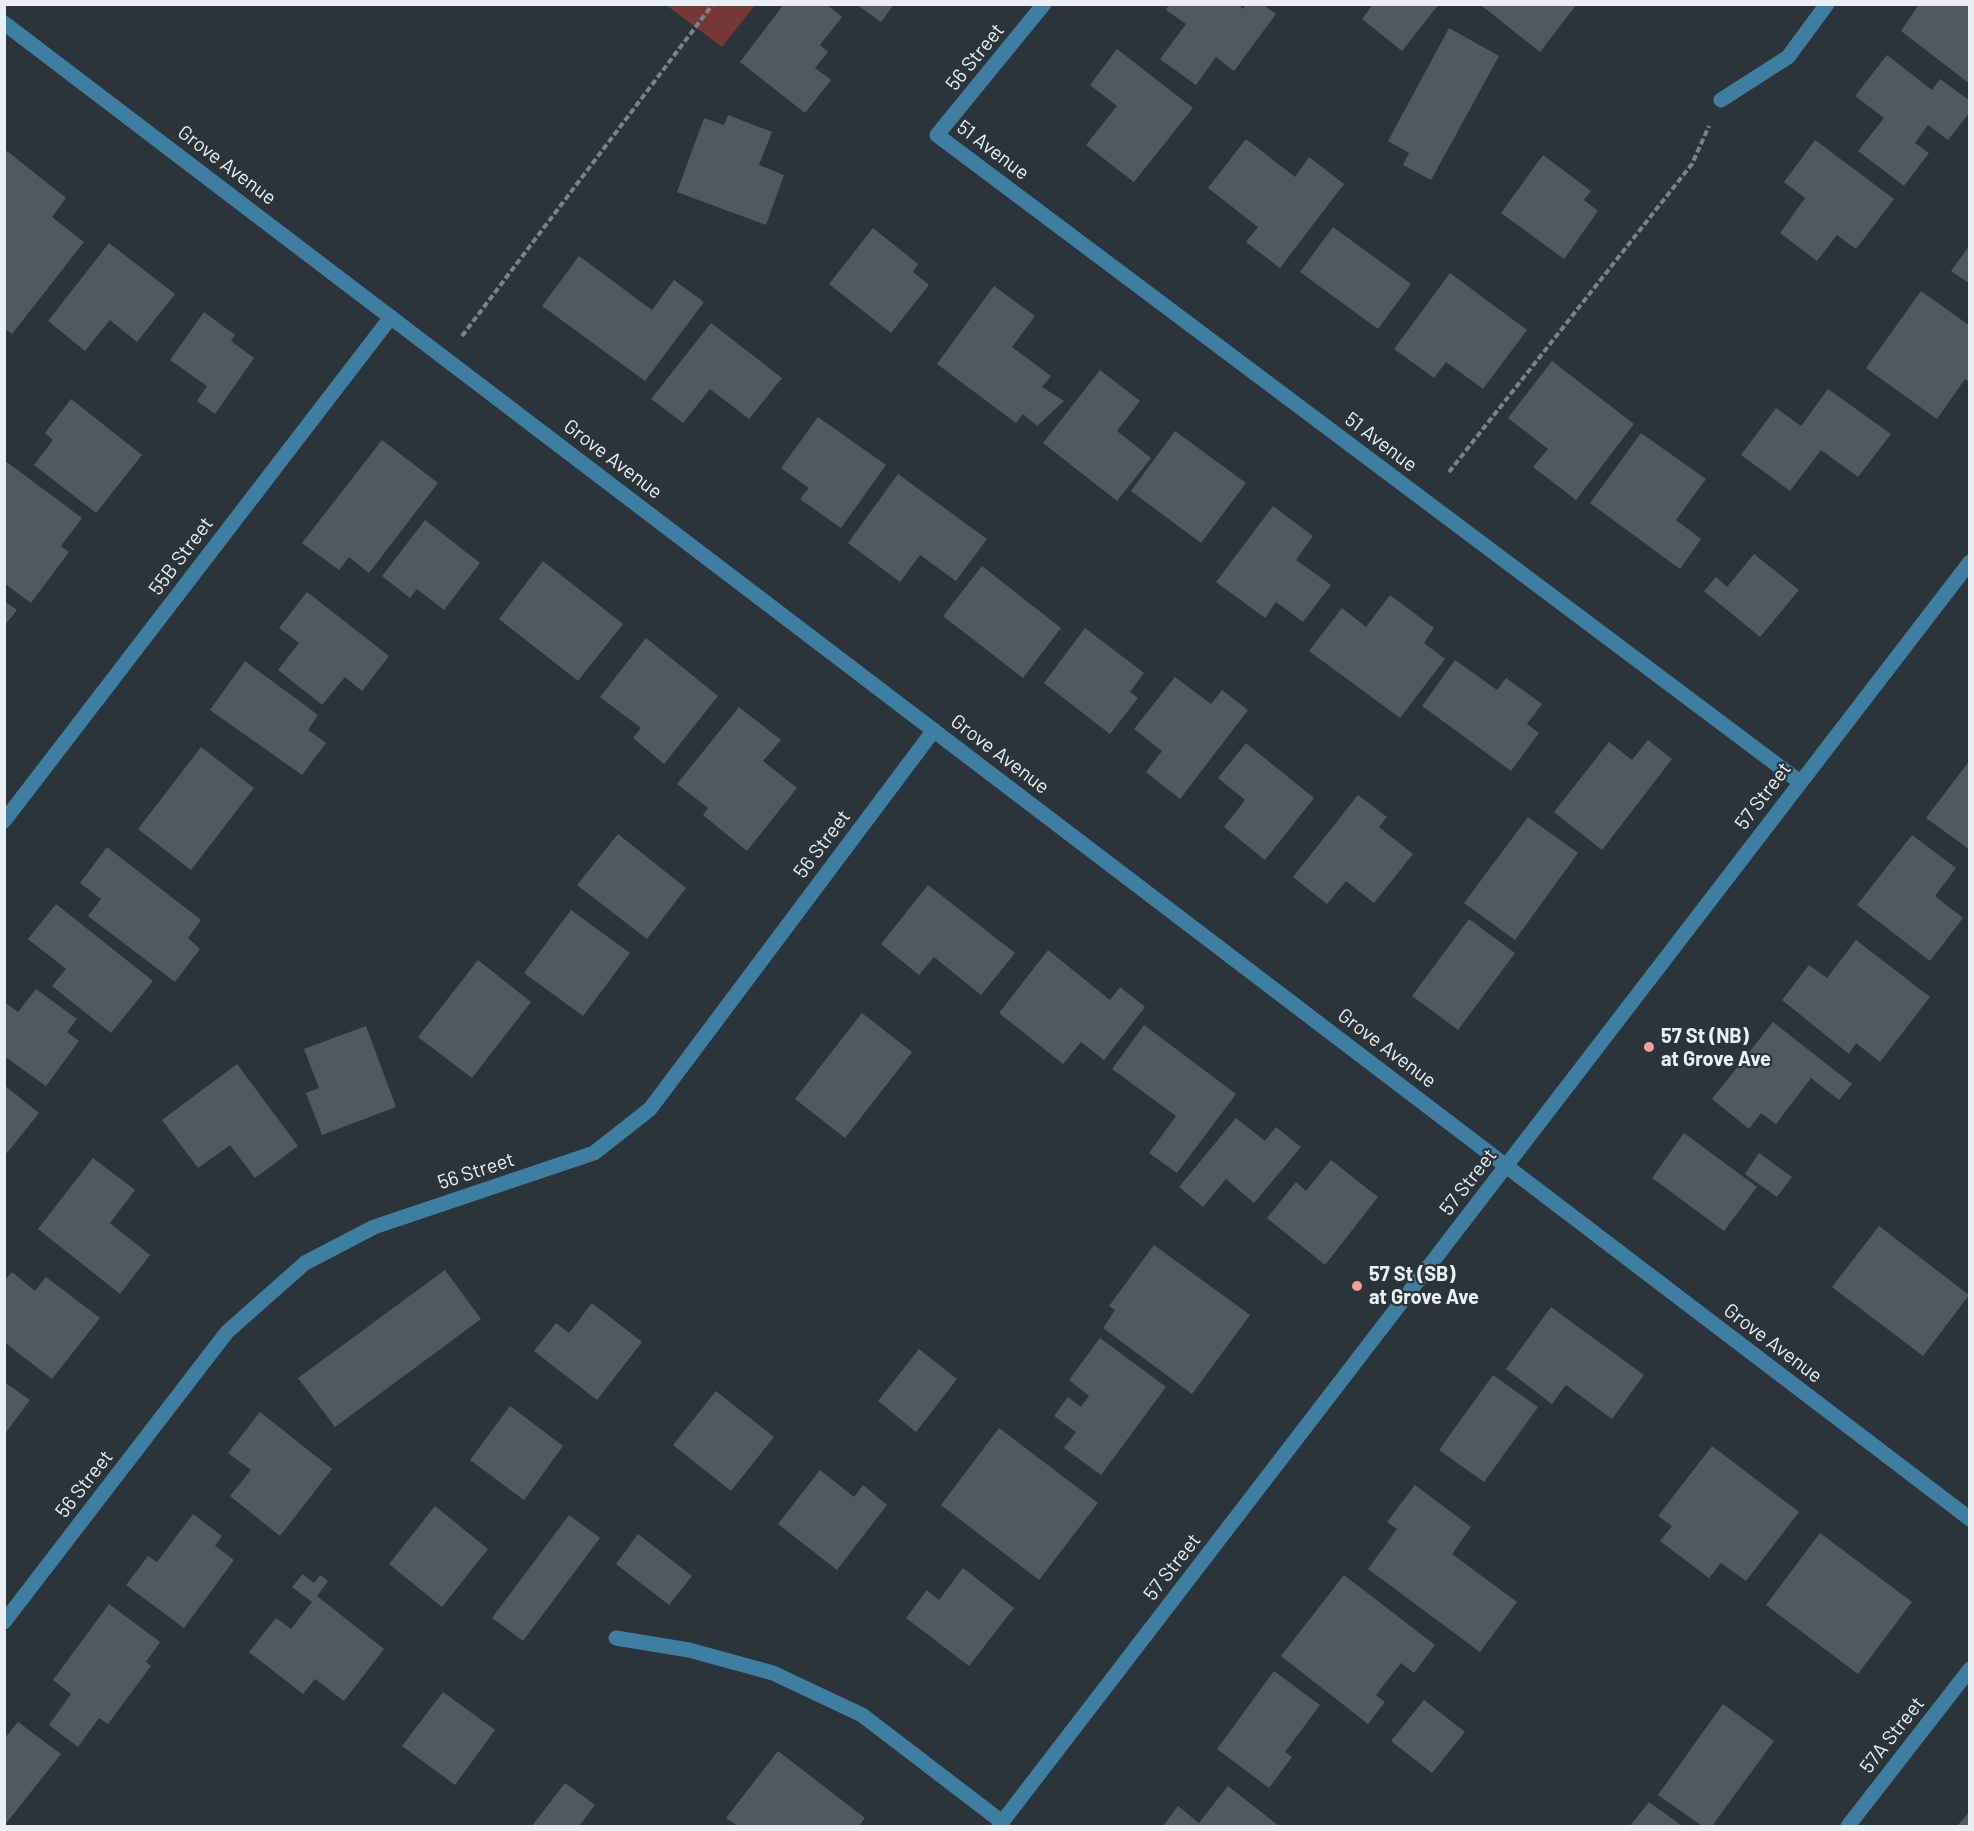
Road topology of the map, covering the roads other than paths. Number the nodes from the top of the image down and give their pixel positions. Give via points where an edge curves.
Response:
1 (1044, 4) edge
2 (1827, 4) edge
3 (4, 23) edge
4 (1721, 100) road end
5 (938, 135) joint
6 (391, 316) junction
7 (1970, 562) edge
8 (934, 730) junction
9 (1800, 782) junction
10 (4, 821) edge
11 (1508, 1166) junction
12 (1970, 1519) edge
13 (4, 1622) edge
14 (616, 1638) dead end
15 (1970, 1669) edge
16 (1000, 1824) edge
17 (1848, 1827) edge

1 - 5 street, 56 Street
2 - 4 street via 1788,57
3 - 6 street, Grove Avenue
5 - 9 street, 51 Avenue
6 - 8 street, Grove Avenue
6 - 10 street, 55B Street
7 - 9 street, 57 Street
8 - 11 street, Grove Avenue
8 - 13 street, 56 Street via 650,1109 594,1154 374,1227 304,1263 227,1332
9 - 11 street, 57 Street
11 - 12 street, Grove Avenue
11 - 16 street, 57 Street
14 - 16 street via 689,1650 774,1673 862,1715
15 - 17 street, 57A Street

